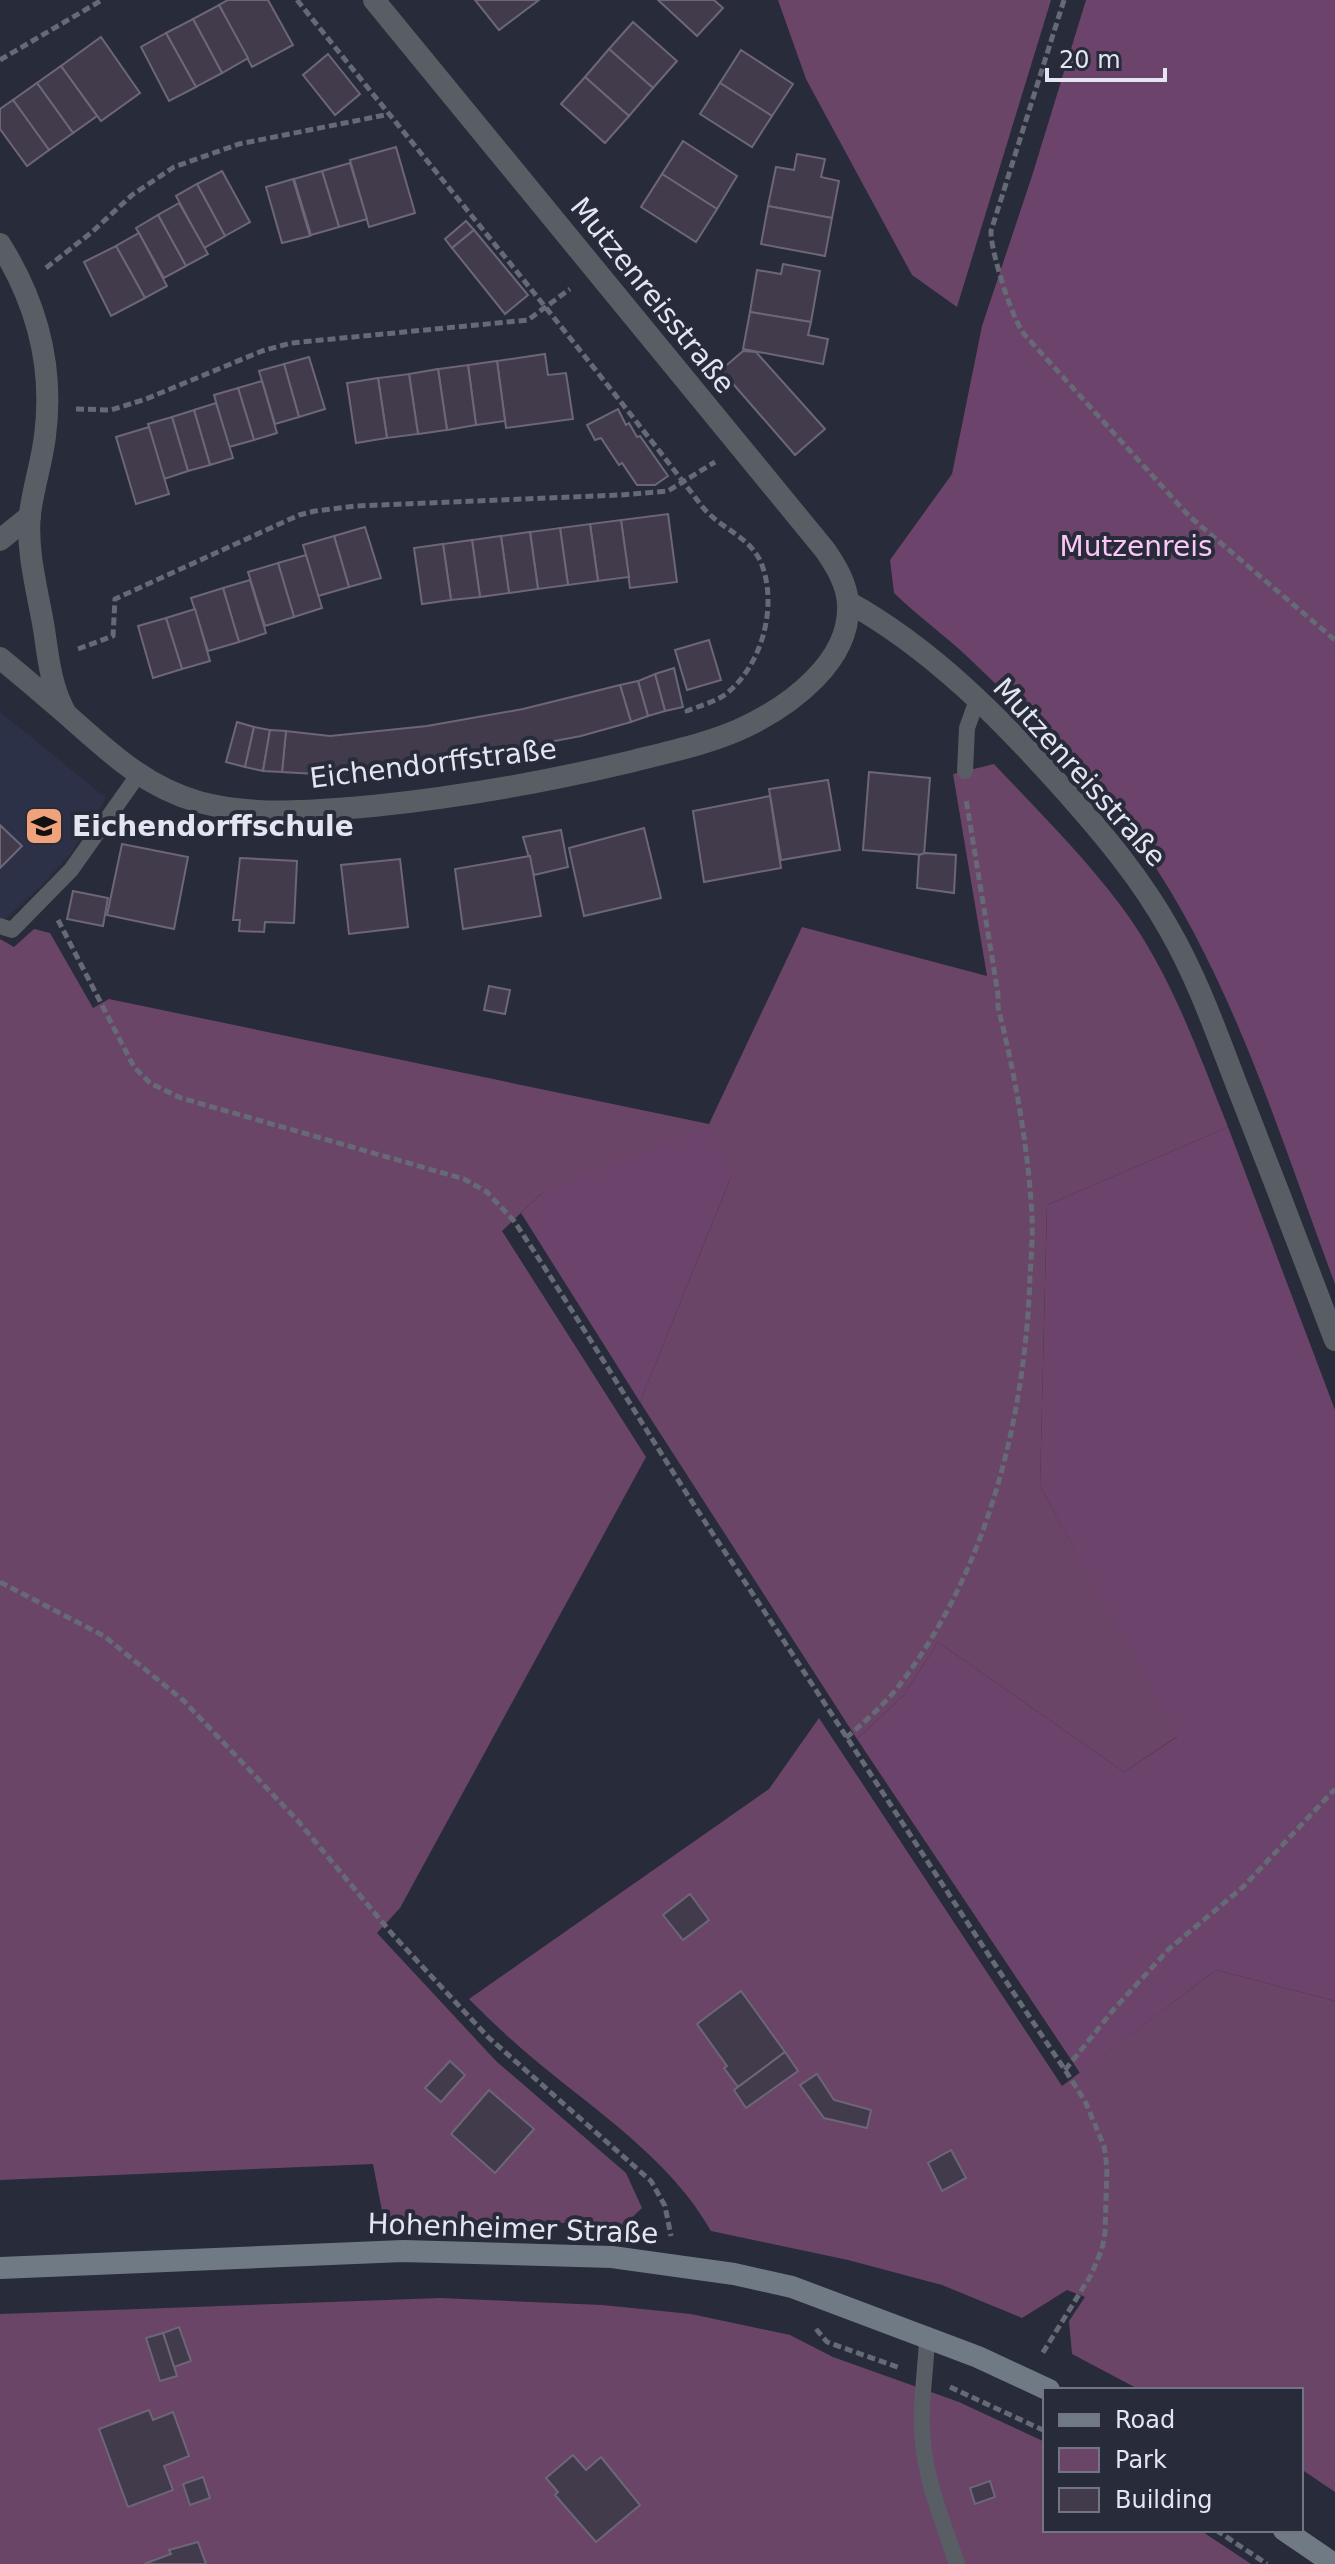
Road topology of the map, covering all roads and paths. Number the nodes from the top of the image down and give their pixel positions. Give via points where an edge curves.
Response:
1 (102, 0) edge
2 (297, 0) edge
3 (374, 0) edge
4 (1064, 0) edge
5 (0, 60) edge
6 (390, 114) junction
7 (0, 244) edge
8 (51, 265) dead end
9 (546, 308) junction
10 (83, 409) dead end
11 (739, 446) junction
12 (684, 482) junction
13 (30, 516) junction
14 (0, 540) edge
15 (848, 602) junction
16 (1335, 640) edge
17 (92, 644) dead end
18 (0, 658) edge
19 (977, 700) junction
20 (67, 715) junction
21 (694, 745) junction
22 (965, 771) joint
23 (138, 775) junction
24 (46, 897) junction
25 (0, 926) edge
26 (1335, 1340) edge
27 (0, 1582) edge
28 (846, 1738) junction
29 (1335, 1789) edge
30 (1065, 2070) junction
31 (675, 2265) junction
32 (0, 2268) edge
33 (927, 2337) junction
34 (822, 2338) dead end
35 (925, 2376) junction
36 (1039, 2385) edge
37 (1043, 2430) edge
38 (1219, 2532) edge
39 (1287, 2532) edge
40 (957, 2564) edge
41 (1267, 2564) edge
42 (1334, 2564) edge

1 - 5 path
2 - 6 path
3 - 11 street, Mutzenreisstraße
4 - 16 path via 991,231 1017,326 1189,516
6 - 8 path via 239,144 174,167 132,195
6 - 9 path
7 - 13 street via 32,305 48,381
9 - 10 path via 528,320 291,343 146,399 111,410
9 - 12 path
11 - 12 path
11 - 15 street, Mutzenreisstraße via 825,550 838,569
12 - 17 path via 668,491 355,506 299,515 115,599 113,636
12 - 21 path via 711,517 752,546 763,567 768,598 762,642 741,678 722,697 687,711
13 - 14 street
13 - 20 street via 49,661
15 - 19 street, Mutzenreisstraße via 910,641
15 - 21 street, Eichendorffstraße via 838,650 814,678 768,715
18 - 20 street, Eichendorffstraße
19 - 22 lane via 967,728
19 - 26 street, Mutzenreisstraße via 1118,852 1171,931 1214,1025
20 - 23 street, Eichendorffstraße
21 - 23 street, Eichendorffstraße via 477,794 349,808 225,808
22 - 28 path via 998,1007 1027,1160 1032,1220 1028,1335 996,1491 966,1577 900,1685
23 - 24 lane
24 - 25 lane via 12,930
24 - 28 path via 134,1067 150,1083 192,1102 464,1179 497,1203 528,1242
27 - 31 path via 104,1636 213,1731 488,2037 651,2181 665,2206
28 - 30 path
29 - 30 path via 1243,1887 1169,1949
30 - 36 path via 1104,2146 1105,2233 1091,2275 1055,2329
31 - 32 main road, Hohenheimer Straße via 596,2256 403,2251
31 - 33 main road, Hohenheimer Straße via 792,2287
33 - 35 lane
33 - 36 main road, Hohenheimer Straße
34 - 35 path
35 - 37 path
35 - 40 lane via 925,2454
38 - 41 path
39 - 42 main road

